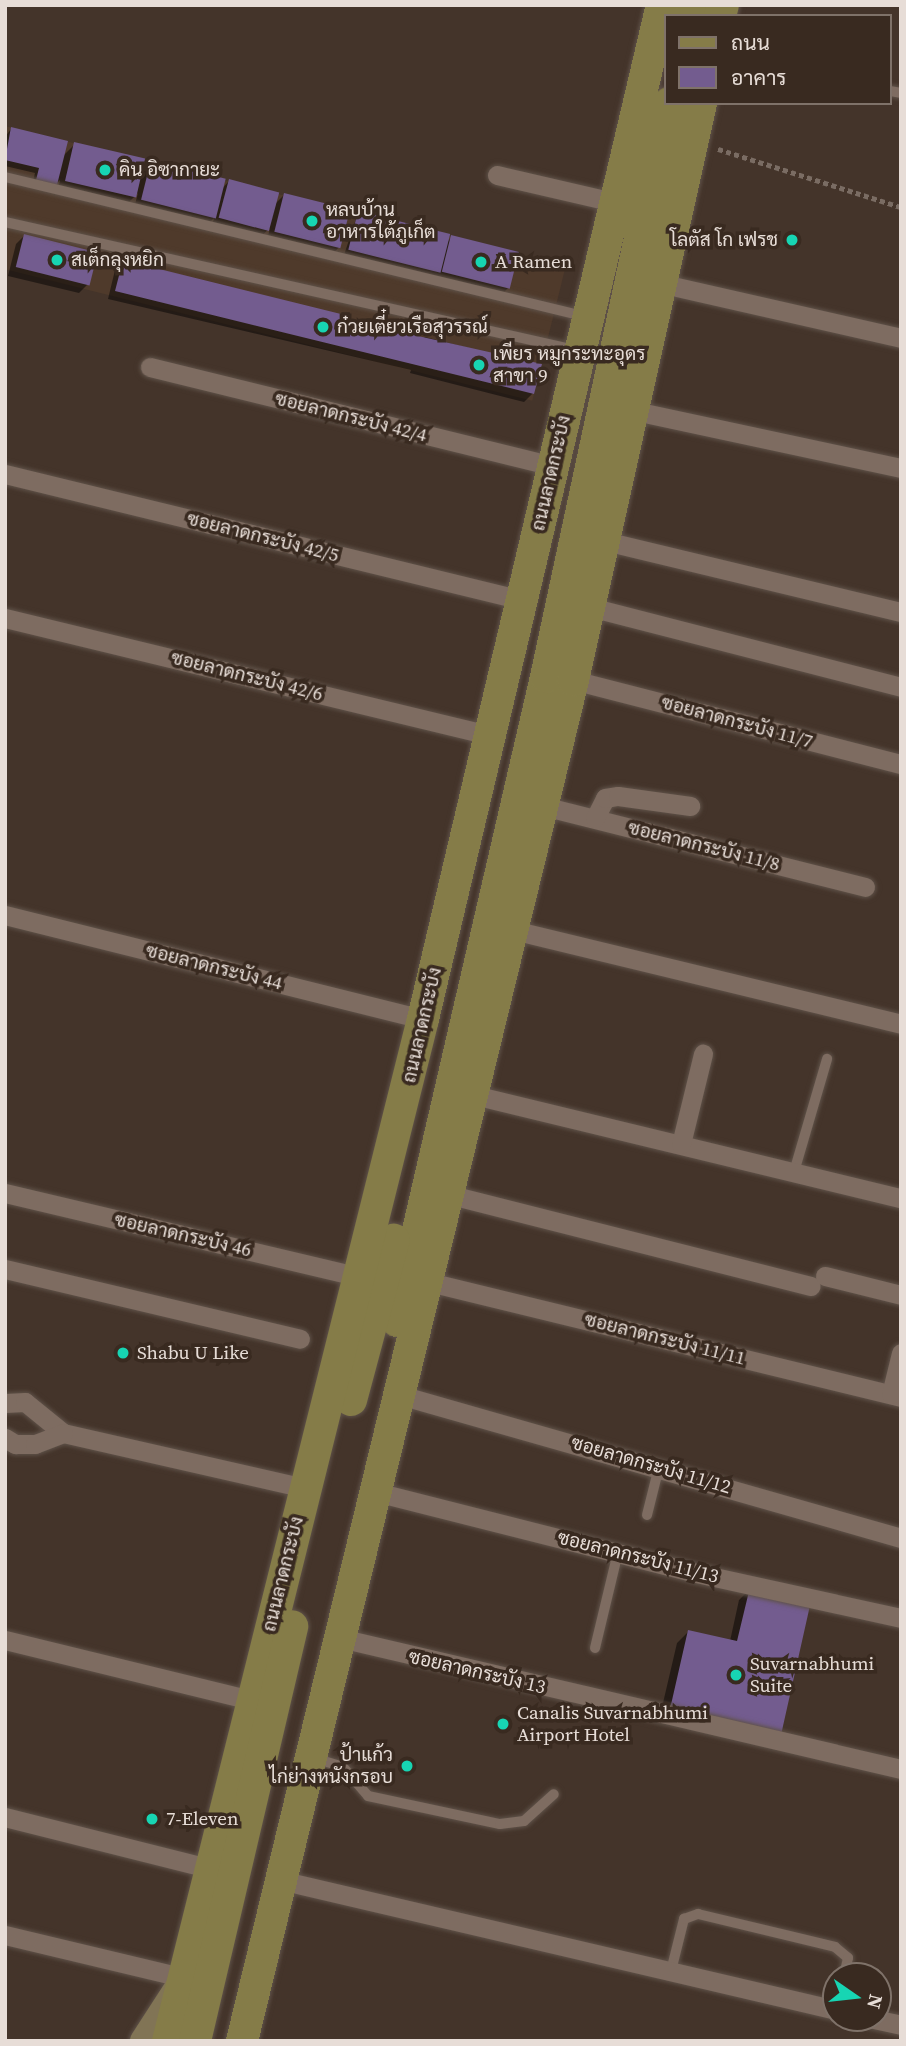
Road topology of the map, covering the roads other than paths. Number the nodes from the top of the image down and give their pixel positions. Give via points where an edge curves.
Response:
1 (662, 5) edge
2 (669, 105) edge
3 (701, 105) edge
4 (497, 175) dead end
5 (5, 177) edge
6 (618, 204) junction
7 (5, 222) edge
8 (604, 255) junction
9 (664, 284) junction
10 (588, 317) junction
11 (901, 338) edge
12 (579, 351) junction
13 (150, 367) dead end
14 (635, 411) junction
15 (552, 466) junction
16 (901, 468) edge
17 (5, 474) edge
18 (605, 541) junction
19 (522, 600) junction
20 (590, 607) junction
21 (901, 612) edge
22 (5, 618) edge
23 (573, 680) junction
24 (901, 687) edge
25 (489, 735) junction
26 (901, 764) edge
27 (543, 806) junction
28 (690, 806) dead end
29 (595, 818) junction
30 (865, 887) dead end
31 (5, 915) edge
32 (513, 930) junction
33 (424, 1019) junction
34 (901, 1024) edge
35 (703, 1054) dead end
36 (827, 1059) dead end
37 (474, 1095) junction
38 (681, 1144) junction
39 (794, 1172) junction
40 (5, 1193) edge
41 (450, 1195) junction
42 (901, 1198) edge
43 (5, 1269) edge
44 (360, 1277) junction
45 (429, 1282) junction
46 (901, 1295) edge
47 (300, 1339) dead end
48 (901, 1353) edge
49 (400, 1395) junction
50 (896, 1395) edge
51 (5, 1402) edge
52 (63, 1433) junction
53 (5, 1438) edge
54 (659, 1466) junction
55 (306, 1488) junction
56 (376, 1492) junction
57 (648, 1515) dead end
58 (901, 1538) edge
59 (618, 1552) junction
60 (901, 1618) edge
61 (340, 1638) junction
62 (5, 1640) edge
63 (595, 1648) dead end
64 (251, 1700) junction
65 (310, 1757) junction
66 (901, 1769) edge
67 (554, 1794) dead end
68 (5, 1817) edge
69 (208, 1868) junction
70 (280, 1880) junction
71 (5, 1935) edge
72 (847, 1962) edge
73 (671, 1971) junction
74 (179, 1983) junction
75 (822, 2007) edge
76 (244, 2040) edge
77 (144, 2041) edge
78 (168, 2041) edge
79 (195, 2041) edge

1 - 6 main road, ถนนลาดกระบัง
2 - 76 main road
3 - 9 main road
4 - 6 street
5 - 10 lane
6 - 8 main road, ถนนลาดกระบัง
7 - 12 lane
8 - 10 main road, ถนนลาดกระบัง
8 - 79 main road via 603,342 551,595 389,1260 305,1572
9 - 11 street
9 - 14 main road
10 - 12 main road, ถนนลาดกระบัง
12 - 15 main road, ถนนลาดกระบัง
13 - 15 street, ซอยลาดกระบัง 42/4
14 - 16 street
14 - 18 main road
15 - 19 main road, ถนนลาดกระบัง
17 - 19 street, ซอยลาดกระบัง 42/5
18 - 20 main road
18 - 21 street
19 - 25 main road, ถนนลาดกระบัง
20 - 23 main road
20 - 24 street
22 - 25 street, ซอยลาดกระบัง 42/6
23 - 26 street, ซอยลาดกระบัง 11/7
23 - 27 main road
25 - 33 main road, ถนนลาดกระบัง
27 - 29 street, ซอยลาดกระบัง 11/8
27 - 32 main road
28 - 29 street via 618,796 605,798
29 - 30 street, ซอยลาดกระบัง 11/8
31 - 33 street, ซอยลาดกระบัง 44
32 - 34 street
32 - 37 main road
33 - 44 main road, ถนนลาดกระบัง
35 - 38 street
36 - 39 lane
37 - 38 street
37 - 41 main road
38 - 39 street
39 - 42 street
40 - 44 street, ซอยลาดกระบัง 46
41 - 45 main road
41 - 46 street via 818,1281
43 - 47 street
44 - 55 main road, ถนนลาดกระบัง
45 - 49 main road
45 - 50 street, ซอยลาดกระบัง 11/11
48 - 50 street
49 - 54 street, ซอยลาดกระบัง 11/12
49 - 56 main road
51 - 52 street via 26,1402
52 - 53 street via 35,1444 15,1444
52 - 55 street
54 - 57 lane
54 - 58 street, ซอยลาดกระบัง 11/12
55 - 64 main road, ถนนลาดกระบัง
56 - 59 street, ซอยลาดกระบัง 11/13
56 - 61 main road
59 - 60 street, ซอยลาดกระบัง 11/13
59 - 63 lane
61 - 65 main road
61 - 66 street, ซอยลาดกระบัง 13
62 - 64 street
64 - 69 main road, ถนนลาดกระบัง
65 - 67 lane via 343,1768 368,1796 500,1824 524,1821
65 - 70 main road
68 - 69 street
69 - 74 main road, ถนนลาดกระบัง
70 - 73 street
70 - 76 main road
71 - 74 street
72 - 73 lane via 835,1947 698,1914 684,1919
73 - 75 street
74 - 77 street
74 - 78 main road, ถนนลาดกระบัง

